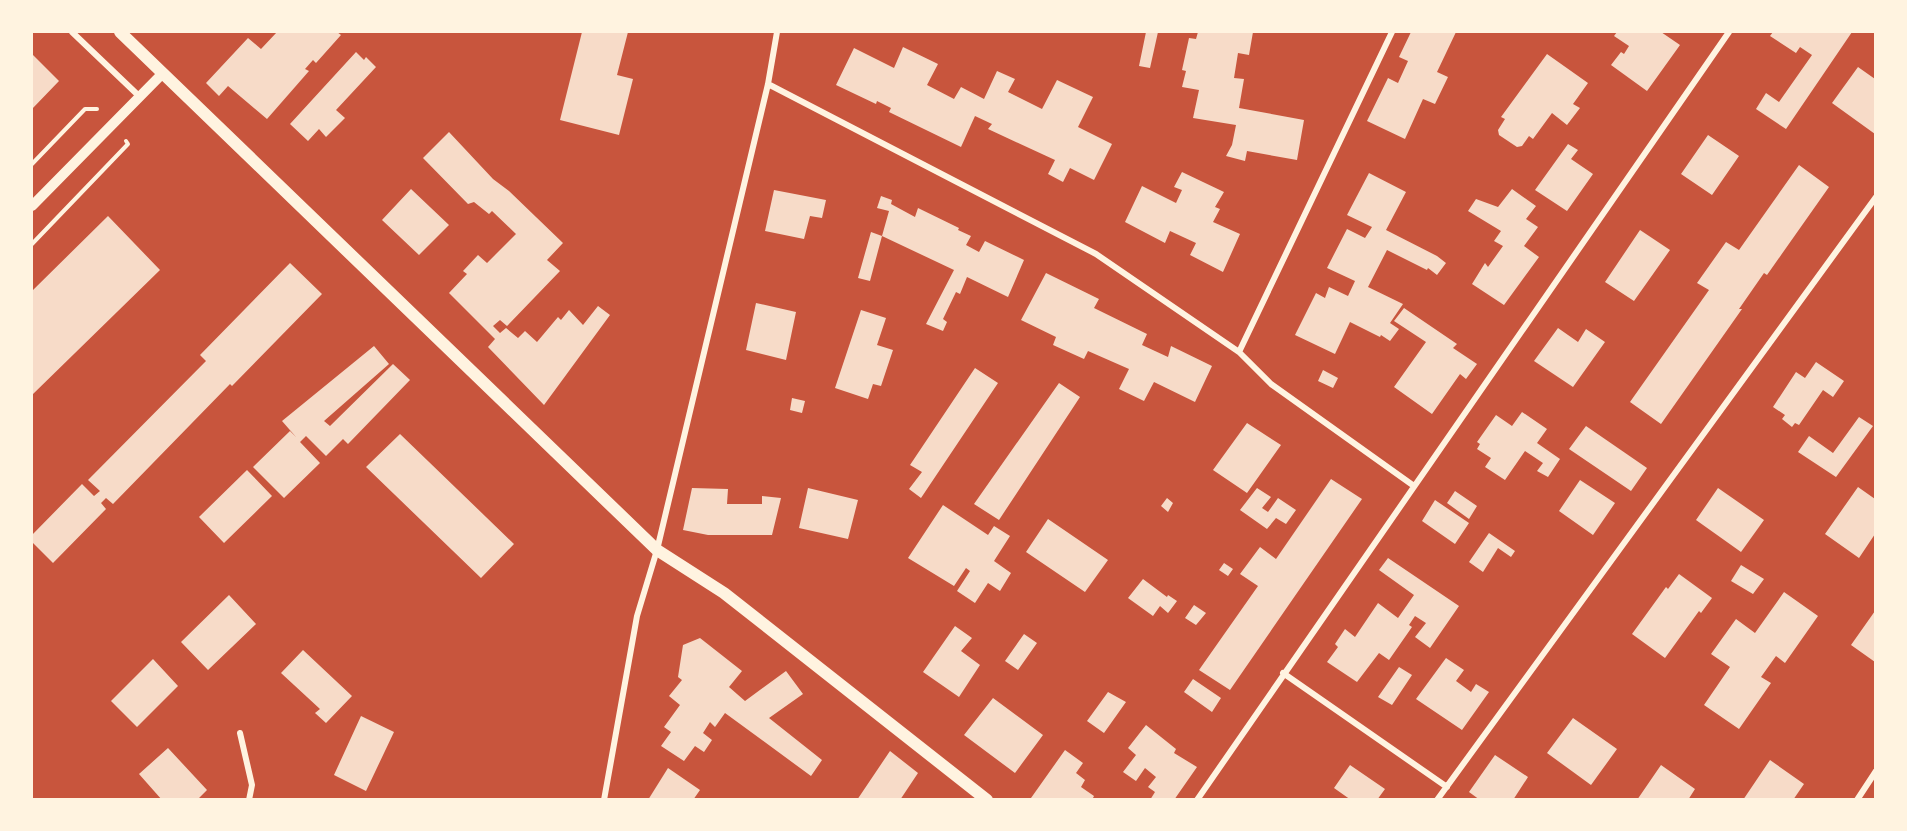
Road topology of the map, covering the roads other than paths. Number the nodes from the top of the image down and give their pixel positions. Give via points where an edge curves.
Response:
1 (72, 32) edge
2 (120, 32) edge
3 (777, 32) edge
4 (1392, 32) edge
5 (1729, 32) edge
6 (163, 73) junction
7 (768, 84) junction
8 (139, 96) junction
9 (1875, 198) edge
10 (32, 206) edge
11 (1239, 352) junction
12 (1414, 486) junction
13 (657, 550) junction
14 (1283, 673) junction
15 (240, 733) dead end
16 (1875, 771) edge
17 (1447, 787) junction
18 (249, 800) edge
19 (604, 800) edge
20 (987, 800) edge
21 (1197, 800) edge
22 (1437, 800) edge
23 (1857, 800) edge

1 - 8 street
2 - 6 main road
3 - 7 street
4 - 11 street
5 - 12 street
6 - 8 street
6 - 13 main road
7 - 11 street via 1096,254
7 - 13 street
8 - 10 street
9 - 17 street
11 - 12 street via 1271,384
12 - 14 street
13 - 19 street via 637,616
13 - 20 main road via 724,593
14 - 17 street
14 - 21 street
15 - 18 street via 252,785
16 - 23 street
17 - 22 street

